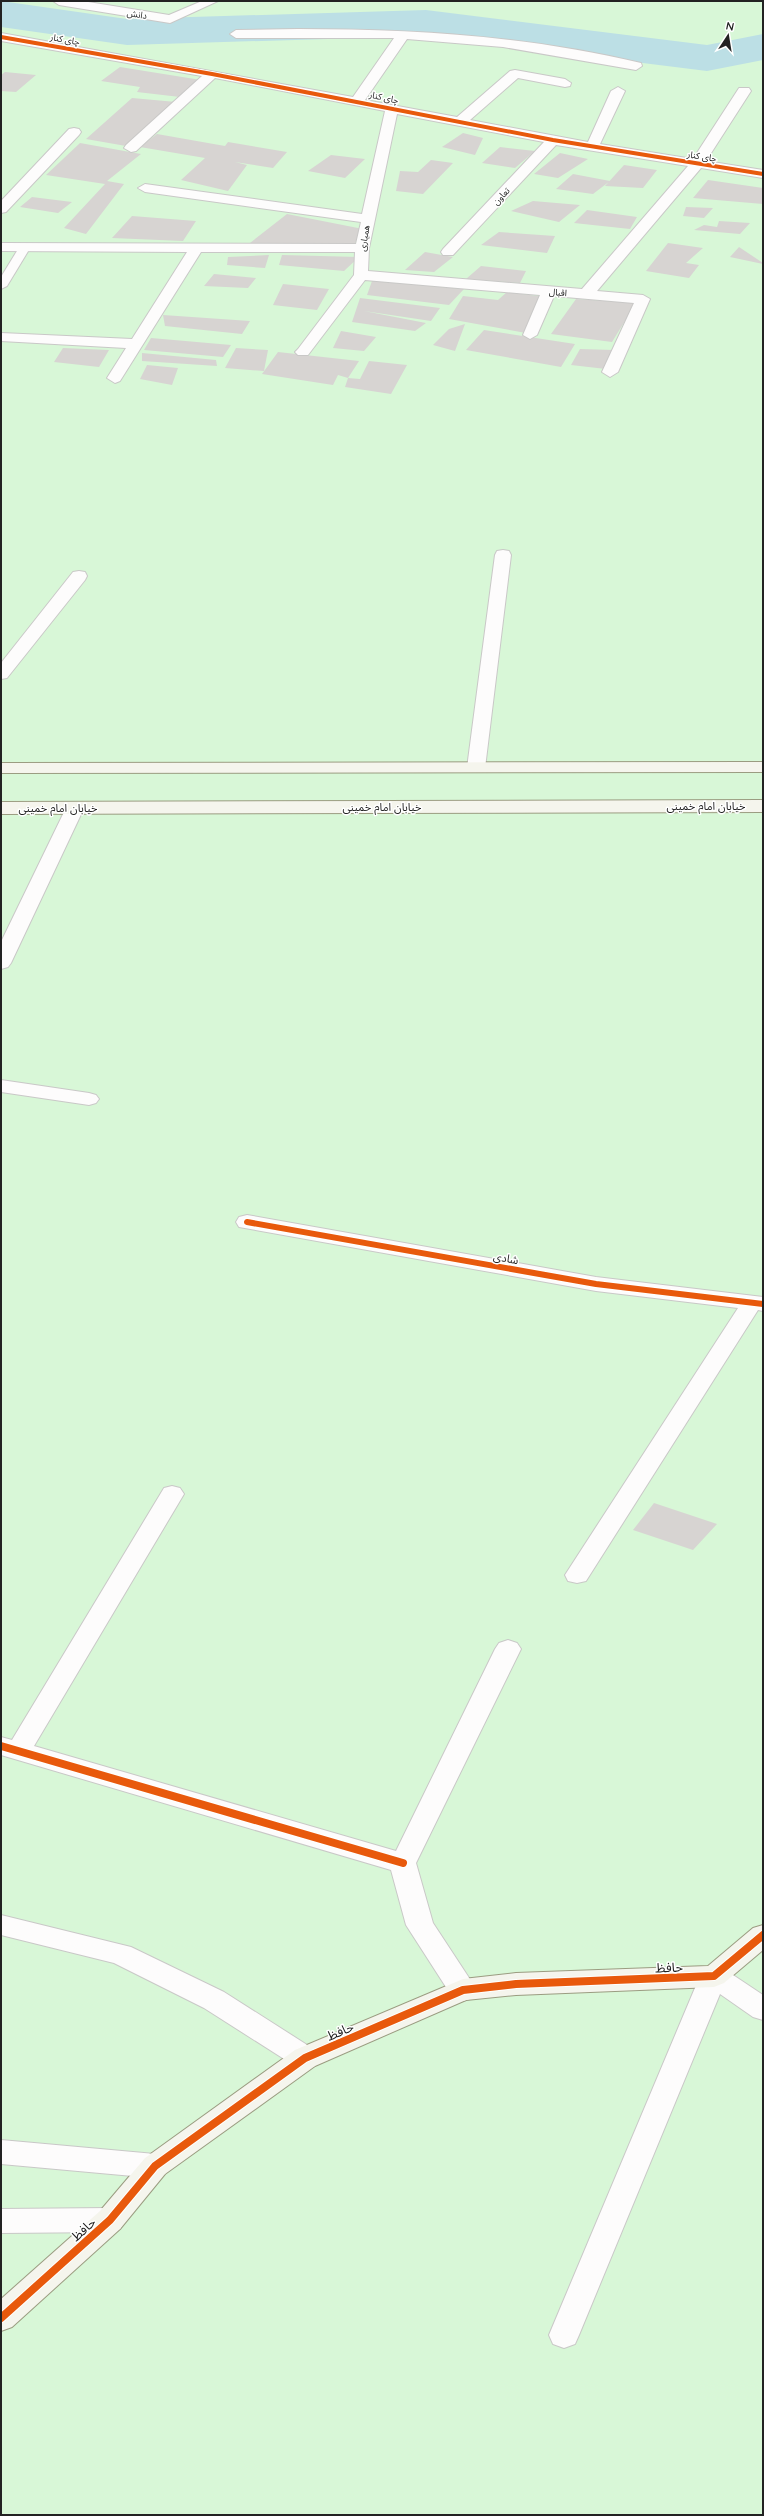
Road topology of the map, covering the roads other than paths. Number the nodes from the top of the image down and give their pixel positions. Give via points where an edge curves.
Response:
1 (59, 1) edge
2 (212, 1) edge
3 (236, 34) dead end
4 (403, 34) junction
5 (1, 37) edge
6 (636, 66) dead end
7 (212, 74) junction
8 (565, 83) dead end
9 (618, 91) dead end
10 (744, 91) dead end
11 (357, 101) junction
12 (392, 108) junction
13 (460, 122) junction
14 (74, 132) dead end
15 (553, 140) junction
16 (592, 147) junction
17 (131, 148) dead end
18 (696, 165) junction
19 (763, 174) edge
20 (145, 188) dead end
21 (1, 209) edge
22 (368, 219) junction
23 (1, 247) edge
24 (24, 248) junction
25 (362, 248) junction
26 (196, 249) junction
27 (448, 252) dead end
28 (361, 275) junction
29 (1, 286) edge
30 (549, 291) junction
31 (586, 294) junction
32 (530, 335) dead end
33 (1, 337) edge
34 (136, 344) junction
35 (303, 352) dead end
36 (610, 372) dead end
37 (115, 378) dead end
38 (503, 555) dead end
39 (79, 576) dead end
40 (1, 674) edge
41 (763, 767) edge
42 (1, 768) edge
43 (476, 768) junction
44 (763, 806) edge
45 (1, 808) edge
46 (75, 808) junction
47 (1, 963) edge
48 (1, 1086) edge
49 (89, 1099) dead end
50 (247, 1222) dead end
51 (757, 1303) edge
52 (172, 1494) dead end
53 (577, 1575) dead end
54 (508, 1649) dead end
55 (9, 1749) edge
56 (403, 1863) junction
57 (1, 1925) edge
58 (763, 1935) edge
59 (714, 1976) junction
60 (463, 1990) junction
61 (763, 2009) edge
62 (305, 2058) junction
63 (1, 2152) edge
64 (156, 2166) junction
65 (110, 2220) junction
66 (1, 2221) edge
67 (1, 2318) edge
68 (564, 2335) dead end

1 - 2 street, دانش via 170,19
3 - 4 street
4 - 6 street via 491,42
4 - 11 street
5 - 7 street, چای کنار
7 - 11 street, چای کنار
7 - 17 street
8 - 13 street via 515,74
9 - 16 street
10 - 18 street
11 - 12 street, چای کنار
12 - 13 street, چای کنار
12 - 22 street, همیاری
13 - 15 street, چای کنار
14 - 21 street
15 - 16 street, چای کنار
15 - 27 street, تعاون
16 - 18 street, چای کنار
18 - 19 street, چای کنار
18 - 31 street
20 - 22 street
22 - 25 street, همیاری
23 - 24 street
24 - 26 street
24 - 29 lane
25 - 26 street
25 - 28 street, همیاری
26 - 34 street
28 - 30 street, اقبال
28 - 35 street
30 - 31 street, اقبال
30 - 32 street
31 - 36 street, اقبال via 643,299
33 - 34 street
34 - 37 street
38 - 43 street
39 - 40 street
41 - 43 main road
42 - 43 main road
44 - 46 main road, خیابان امام خمینی
45 - 46 main road, خیابان امام خمینی
46 - 47 street
48 - 49 street
50 - 51 street, شادی via 596,1284
51 - 53 street
52 - 55 street
54 - 56 street
55 - 56 street
56 - 60 street via 420,1925
57 - 62 street via 121,1954 214,2000
58 - 59 main road
59 - 60 main road, حافظ via 516,1984
59 - 61 street
59 - 68 street
60 - 62 main road, حافظ
62 - 64 main road, حافظ
63 - 64 street
64 - 65 main road, حافظ
65 - 66 street
65 - 67 main road, حافظ

